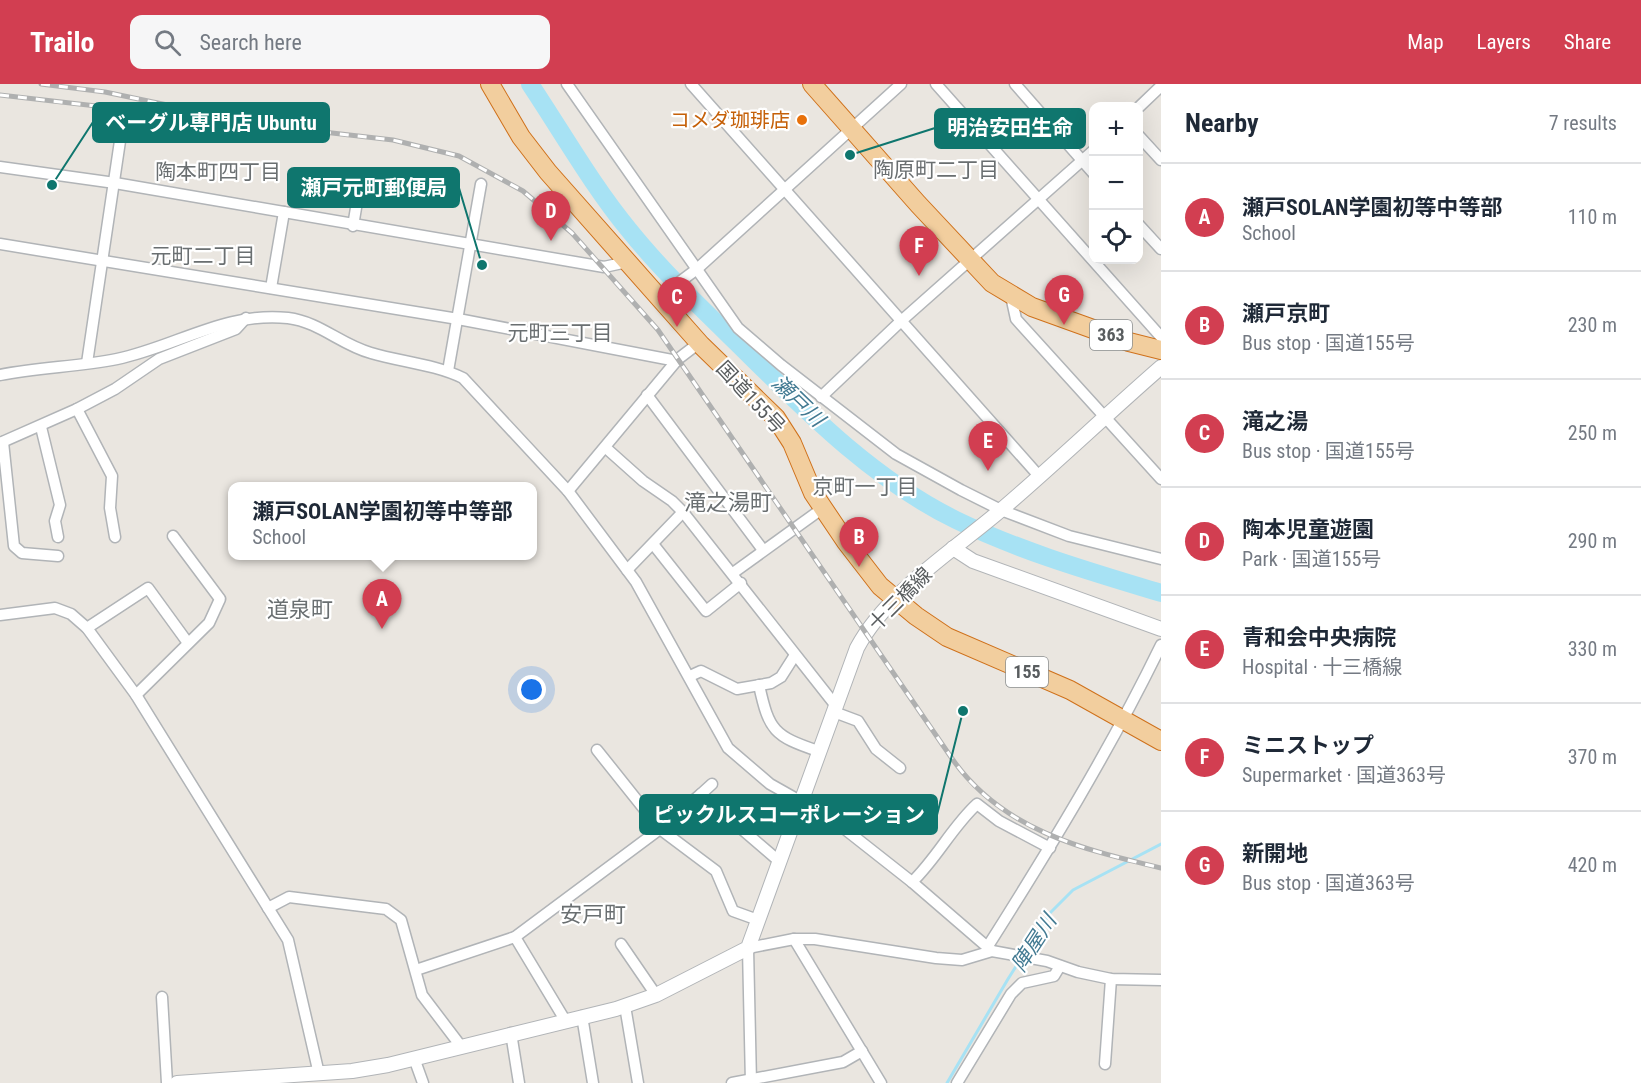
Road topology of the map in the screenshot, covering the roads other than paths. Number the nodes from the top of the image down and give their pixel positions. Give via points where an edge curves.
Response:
1 (490, 84) edge
2 (567, 84) edge
3 (691, 84) edge
4 (812, 84) edge
5 (901, 84) edge
6 (936, 84) edge
7 (1015, 84) edge
8 (1161, 86) edge
9 (1143, 103) edge
10 (851, 128) junction
11 (1143, 140) edge
12 (120, 141) dead end
13 (1089, 155) edge
14 (1161, 160) edge
15 (1082, 161) junction
16 (0, 167) edge
17 (1089, 169) edge
18 (361, 178) dead end
19 (115, 183) junction
20 (481, 184) dead end
21 (784, 189) junction
22 (1038, 199) junction
23 (284, 212) junction
24 (353, 226) junction
25 (1143, 229) edge
26 (471, 243) junction
27 (0, 244) edge
28 (1161, 249) edge
29 (103, 260) junction
30 (970, 261) junction
31 (627, 262) junction
32 (694, 271) junction
33 (271, 288) junction
34 (663, 295) junction
35 (1011, 296) junction
36 (246, 318) junction
37 (458, 319) junction
38 (900, 322) junction
39 (1161, 337) edge
40 (701, 345) junction
41 (1161, 350) edge
42 (676, 361) junction
43 (87, 363) junction
44 (1161, 367) edge
45 (448, 371) junction
46 (0, 375) edge
47 (647, 395) junction
48 (821, 397) junction
49 (77, 409) junction
50 (1105, 416) junction
51 (41, 427) junction
52 (1, 443) edge
53 (606, 448) junction
54 (1039, 476) junction
55 (1161, 479) edge
56 (568, 491) junction
57 (823, 508) junction
58 (683, 512) junction
59 (997, 513) junction
60 (173, 536) dead end
61 (58, 537) dead end
62 (115, 537) dead end
63 (652, 544) junction
64 (957, 546) junction
65 (763, 550) junction
66 (58, 556) dead end
67 (1161, 559) edge
68 (627, 570) junction
69 (733, 573) junction
70 (741, 583) junction
71 (895, 599) junction
72 (0, 615) edge
73 (87, 627) junction
74 (1161, 630) edge
75 (188, 643) junction
76 (1161, 645) edge
77 (795, 655) junction
78 (690, 676) junction
79 (759, 685) junction
80 (136, 695) junction
81 (835, 709) junction
82 (1124, 720) junction
83 (1161, 741) edge
84 (597, 750) dead end
85 (818, 751) junction
86 (900, 768) dead end
87 (712, 784) dead end
88 (701, 794) junction
89 (799, 801) junction
90 (660, 829) junction
91 (1050, 849) junction
92 (780, 862) junction
93 (912, 882) junction
94 (268, 908) junction
95 (759, 920) junction
96 (515, 937) junction
97 (794, 939) junction
98 (621, 944) dead end
99 (748, 948) junction
100 (990, 948) junction
101 (1060, 966) junction
102 (416, 970) junction
103 (1111, 980) junction
104 (1161, 980) edge
105 (656, 995) junction
106 (162, 997) dead end
107 (625, 1006) junction
108 (582, 1016) junction
109 (565, 1020) junction
110 (511, 1033) junction
111 (460, 1045) junction
112 (862, 1051) junction
113 (414, 1058) junction
114 (1105, 1064) dead end
115 (319, 1074) junction
116 (270, 1080) edge
117 (226, 1081) edge
118 (750, 1081) edge
119 (167, 1083) edge
120 (177, 1083) edge
121 (423, 1083) edge
122 (519, 1083) edge
123 (593, 1083) edge
124 (638, 1083) edge
125 (732, 1083) edge
126 (881, 1083) edge
127 (957, 1083) edge

1 - 31 highway, 国道155号 / 155 via 530,151
2 - 32 street
3 - 21 street
4 - 10 highway, 363
5 - 10 street
6 - 22 street
7 - 15 street
8 - 9 street
10 - 21 street
10 - 30 highway, 363
11 - 14 street
12 - 19 street
13 - 15 street
15 - 17 street
15 - 22 street
16 - 19 street
18 - 24 street
19 - 23 street
19 - 29 street
20 - 26 street
21 - 32 street
21 - 38 street
22 - 30 street
22 - 39 street
23 - 24 street
23 - 33 street
24 - 26 street
25 - 28 street
26 - 31 street via 604,267
26 - 37 street
27 - 29 street
29 - 33 street
29 - 43 street
30 - 35 highway, 363
30 - 38 street
31 - 34 highway, 国道155号 / 155
32 - 34 street
32 - 48 street via 738,328
33 - 37 street
34 - 40 highway, 国道155号 / 155
35 - 41 highway, 363 via 1129,342
35 - 50 street via 1016,319
36 - 43 street via 119,358
36 - 45 street via 290,318 323,328 368,353
36 - 49 street via 236,329 159,359
37 - 42 street
37 - 45 street
38 - 48 street
38 - 54 street
40 - 42 street
40 - 57 highway, 国道155号 / 155 via 784,428
42 - 47 street
43 - 46 street
44 - 50 street, 十三橋線
45 - 56 street via 477,391
47 - 53 street
47 - 65 street
48 - 59 street via 896,454
49 - 51 street
49 - 62 street via 112,477 110,508
50 - 54 street, 十三橋線
50 - 55 street
51 - 52 street
51 - 61 street via 60,505 55,521
52 - 66 street via 14,546 22,553
53 - 56 street
53 - 58 street
54 - 59 street, 十三橋線
56 - 68 street
57 - 65 street
57 - 71 highway, 国道155号 / 155 via 868,571
58 - 63 street
58 - 69 street
59 - 64 street, 十三橋線
59 - 67 street
60 - 75 street via 220,599 208,622
63 - 68 street
63 - 70 street via 706,610
64 - 71 street, 十三橋線
64 - 74 street via 973,561
65 - 69 street
68 - 78 street
69 - 70 street
70 - 77 street
71 - 81 street, 十三橋線 via 866,632
71 - 82 highway, 国道155号 / 155 via 961,645 1070,690
72 - 73 street via 55,608 71,614
73 - 75 street via 148,588
73 - 80 street
75 - 80 street
76 - 82 street
77 - 79 street via 781,677
77 - 81 street
78 - 79 street via 700,671 737,688
78 - 89 street via 728,748 770,784
79 - 85 street via 766,715 784,740
80 - 94 street
81 - 85 street, 十三橋線
81 - 86 street via 858,721 876,749
82 - 83 highway, 国道155号 / 155
82 - 91 street
84 - 90 street
85 - 89 street, 十三橋線
87 - 88 street
88 - 90 street
88 - 92 street
89 - 92 street, 十三橋線
89 - 93 street via 832,819
90 - 95 street via 716,871 733,911
90 - 96 street
91 - 93 street via 977,804
91 - 100 street
92 - 95 street, 十三橋線
93 - 100 street
94 - 102 street via 289,897 386,909 401,920
94 - 115 street via 288,940
95 - 99 street, 十三橋線
96 - 102 street
96 - 109 street
97 - 99 street
97 - 100 street via 962,960
97 - 112 street
98 - 105 street
99 - 105 street
99 - 118 street
100 - 101 street
101 - 103 street
101 - 127 street via 1054,976 1022,983 1011,994
102 - 111 street via 422,995
103 - 104 street
103 - 114 street
105 - 107 street
106 - 119 street
107 - 108 street
107 - 124 street
108 - 109 street
108 - 123 street
109 - 110 street
110 - 111 street
110 - 122 street
111 - 113 street
112 - 118 street via 843,1062
112 - 126 street
113 - 115 street
113 - 121 street
115 - 116 street
116 - 117 street
117 - 120 street
118 - 125 street

